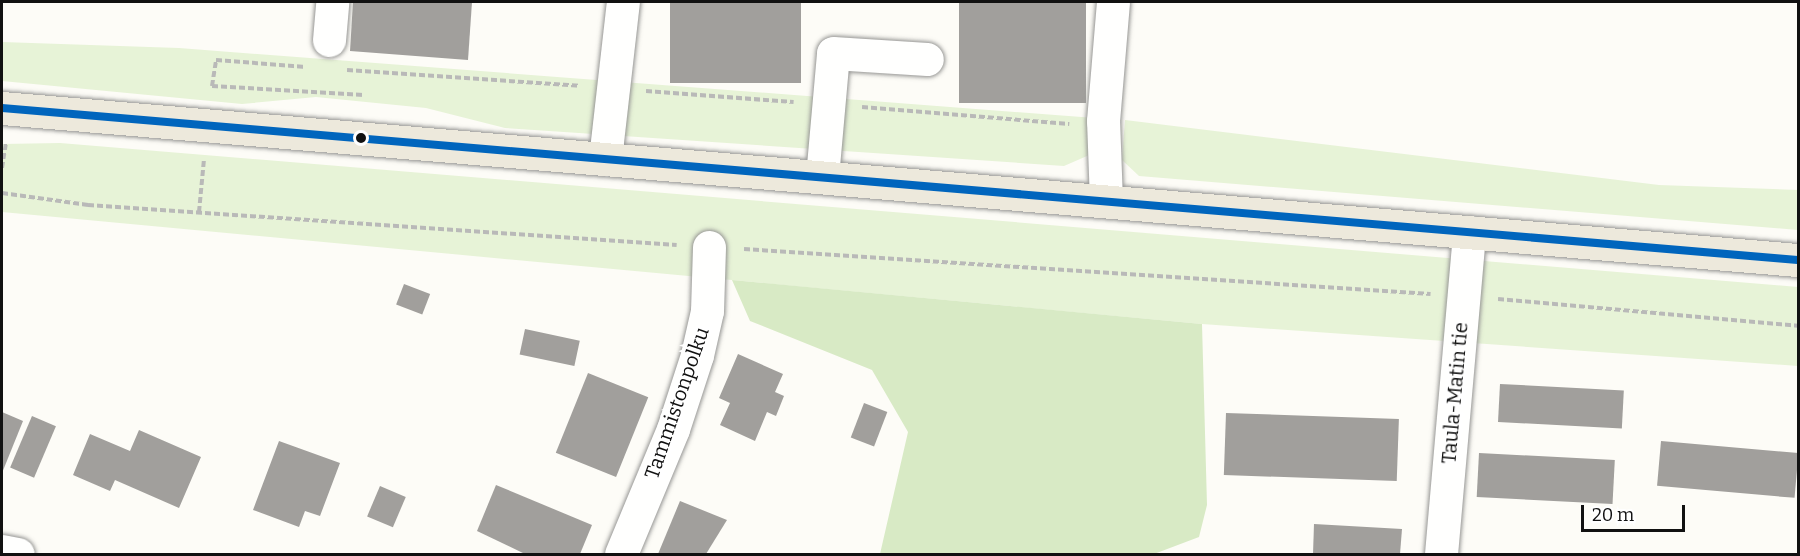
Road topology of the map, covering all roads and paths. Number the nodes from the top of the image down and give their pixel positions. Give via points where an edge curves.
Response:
1 (332, 2) edge
2 (623, 2) edge
3 (1113, 2) edge
4 (329, 40) dead end
5 (927, 59) dead end
6 (4, 123) edge
7 (605, 159) junction
8 (2, 168) edge
9 (822, 177) junction
10 (2, 193) edge
11 (1106, 201) junction
12 (1469, 232) junction
13 (709, 247) junction
14 (1798, 260) edge
15 (1464, 296) junction
16 (1798, 326) edge
17 (2, 551) edge
18 (18, 555) edge
19 (621, 555) edge
20 (1441, 555) edge

1 - 4 street
2 - 7 street
3 - 11 street via 1103,121
5 - 9 street via 833,53
6 - 7 main road
6 - 8 path
7 - 9 main road
9 - 11 main road
10 - 13 path via 88,205
11 - 12 main road
12 - 14 main road
12 - 15 street, Taula-Matin tie
13 - 15 path
13 - 19 street, Tammistonpolku via 707,311 697,355 673,429
15 - 16 path
15 - 20 street, Taula-Matin tie
17 - 18 street

